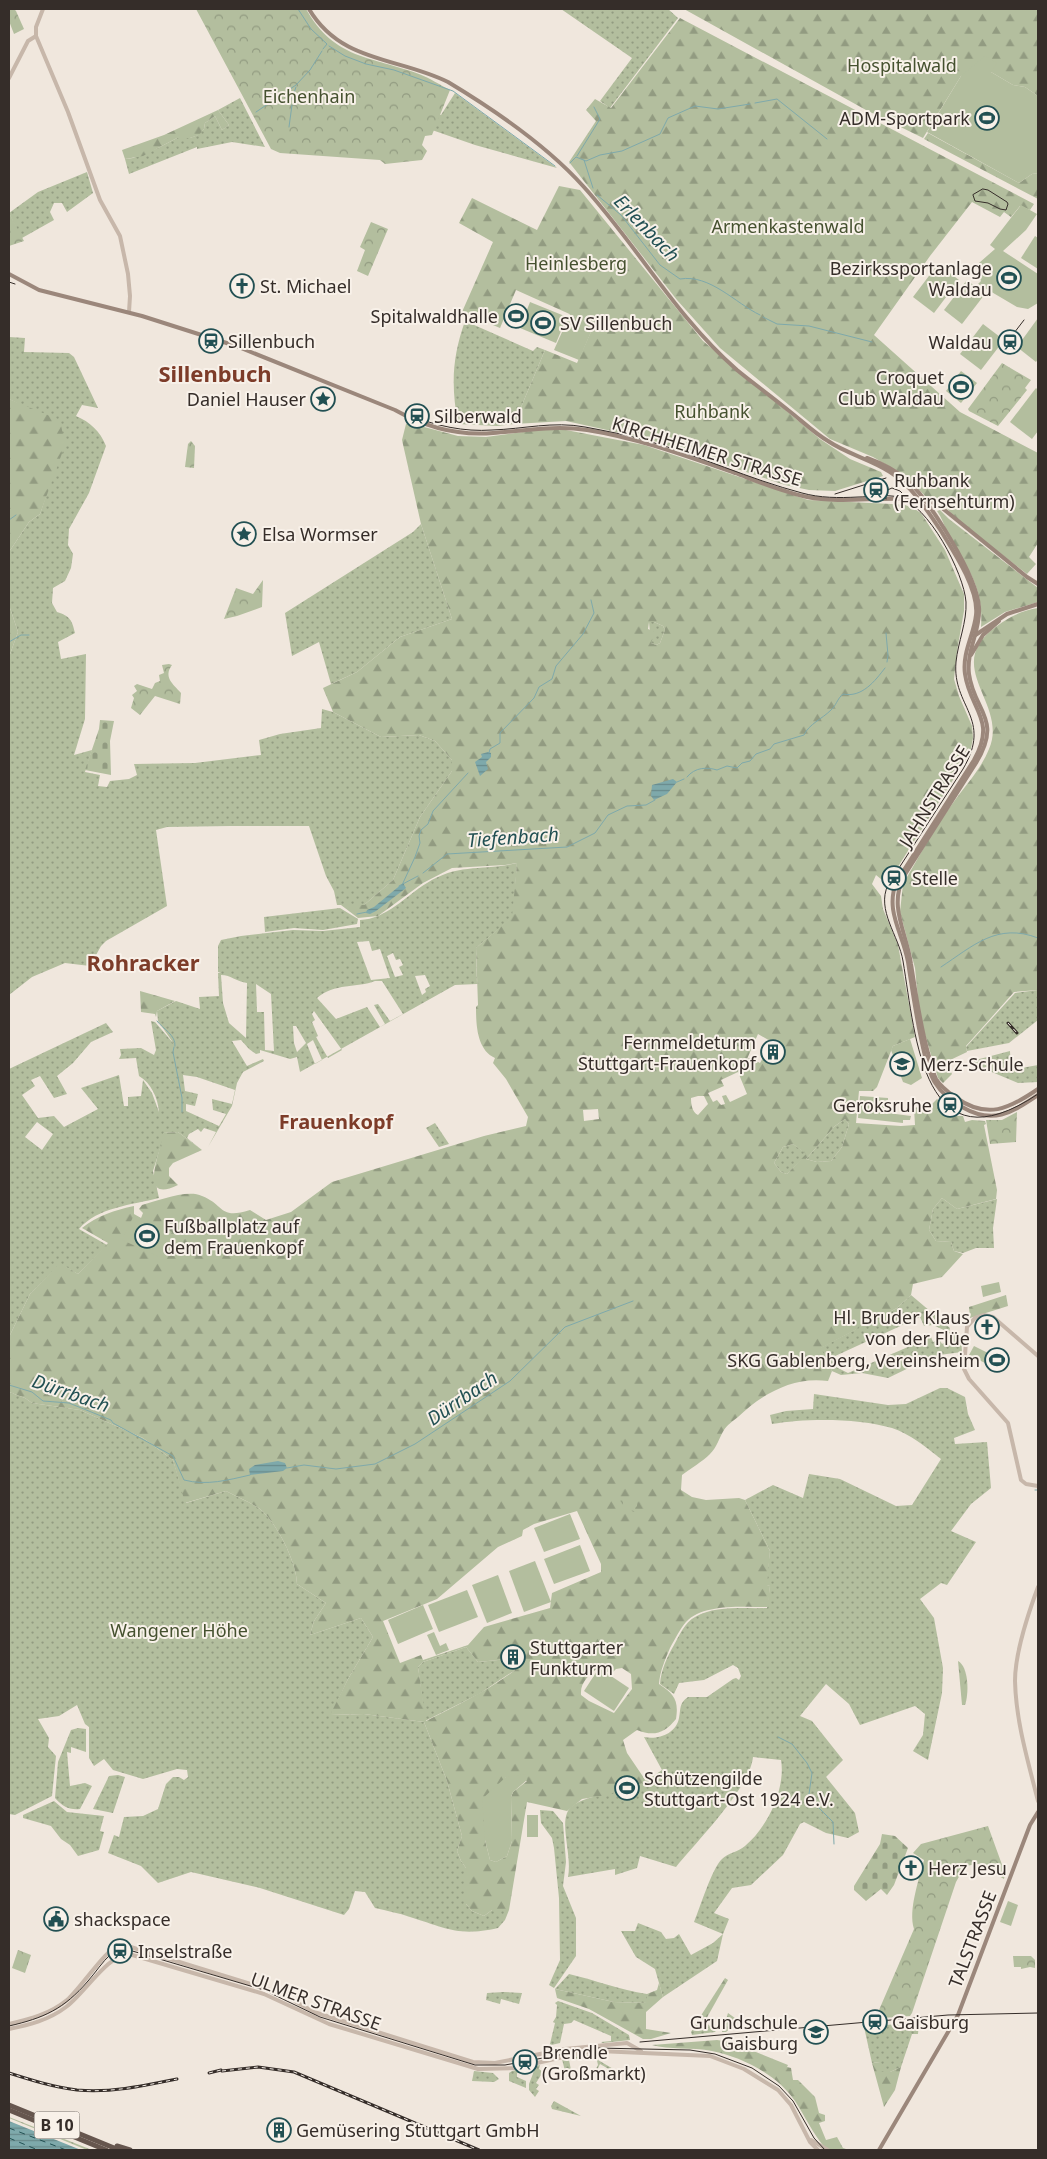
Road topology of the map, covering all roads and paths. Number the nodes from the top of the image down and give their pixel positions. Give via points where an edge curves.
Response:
1 (43, 9) edge
2 (309, 9) edge
3 (36, 36) junction
4 (9, 78) edge
5 (9, 274) edge
6 (129, 312) junction
7 (849, 452) junction
8 (891, 472) junction
9 (898, 473) junction
10 (908, 487) junction
11 (906, 500) junction
12 (922, 502) junction
13 (1038, 584) edge
14 (1038, 604) edge
15 (1012, 612) junction
16 (979, 620) junction
17 (988, 625) junction
18 (974, 636) junction
19 (968, 643) junction
20 (968, 659) junction
21 (1038, 1089) edge
22 (1038, 1095) edge
23 (1038, 1356) edge
24 (1037, 1486) edge
25 (1038, 1588) edge
26 (1038, 1801) edge
27 (1038, 1812) edge
28 (9, 2024) edge
29 (9, 2029) edge
30 (643, 2052) junction
31 (9, 2104) edge
32 (9, 2110) edge
33 (806, 2134) junction
34 (99, 2142) junction
35 (106, 2150) edge
36 (119, 2150) edge
37 (130, 2150) edge
38 (818, 2150) edge
39 (828, 2150) edge
40 (879, 2150) edge

1 - 3 street via 36,26
2 - 7 main road via 327,32 349,48 448,82 561,162 717,350 825,440
3 - 4 street via 28,41
3 - 6 street via 97,192 117,229 124,251
5 - 6 main road, KIRCHHEIMER STRASSE via 39,290
6 - 11 main road, KIRCHHEIMER STRASSE via 236,346 395,410 417,422 444,429 482,434 542,428 585,430 647,443 808,497
7 - 8 main road
7 - 9 main road via 879,462
8 - 9 main road
8 - 10 main road
9 - 12 main road via 913,486
10 - 11 main road via 910,495
10 - 12 main road
11 - 12 main road, KIRCHHEIMER STRASSE
12 - 13 main road, KIRCHHEIMER STRASSE via 941,506 960,525
12 - 16 main road via 965,567 979,606
12 - 19 main road, JAHNSTRASSE via 948,543 974,596 976,615
14 - 15 main road
15 - 17 main road
15 - 20 main road via 983,635
16 - 17 main road
16 - 18 main road
17 - 18 main road
18 - 19 main road
18 - 20 main road
19 - 22 main road, JAHNSTRASSE via 965,674 982,719 981,744 897,881 892,894 894,918 906,955 916,1022 933,1080 947,1097 973,1113 987,1116 1017,1109
20 - 21 main road, JAHNSTRASSE via 970,680 986,720 986,743 902,881 896,905 910,958 919,1020 935,1076 946,1091 975,1108 992,1110 1006,1108
23 - 24 street via 996,1318 980,1316 970,1323 966,1332 964,1369 969,1379 1006,1419 1019,1477 1026,1484
25 - 26 street via 1022,1641 1015,1680 1021,1738
27 - 40 main road, TALSTRASSE via 1030,1825 958,2015
28 - 30 street, ULMER STRASSE via 41,2015 66,2000 114,1946 121,1944 268,1989 314,2012 473,2062 505,2061 565,2049 627,2043
29 - 30 street, ULMER STRASSE via 42,2020 61,2010 118,1956 132,1955 264,1994 329,2024 466,2066 505,2069 590,2052
30 - 33 street via 710,2056 744,2068 785,2097
31 - 34 highway, B 10
32 - 35 highway, B 10
33 - 38 street
33 - 39 street
34 - 36 highway, B 10
34 - 37 highway

